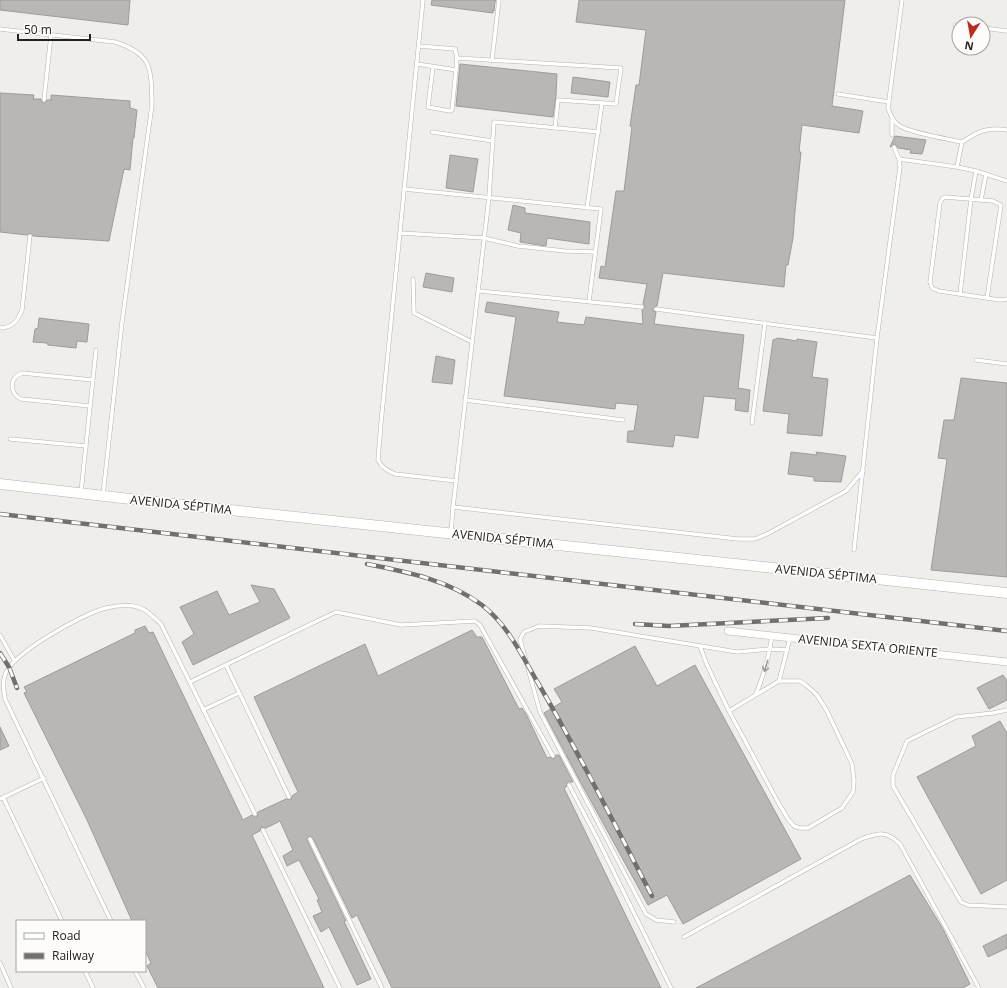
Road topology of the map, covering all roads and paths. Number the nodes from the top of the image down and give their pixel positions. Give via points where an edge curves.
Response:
1 (423, 0) edge
2 (499, 0) edge
3 (902, 0) edge
4 (0, 29) edge
5 (991, 29) edge
6 (1007, 31) edge
7 (51, 35) junction
8 (419, 46) junction
9 (457, 58) junction
10 (492, 60) junction
11 (417, 64) junction
12 (433, 67) junction
13 (456, 70) junction
14 (838, 94) dead end
15 (44, 100) dead end
16 (889, 102) junction
17 (602, 104) junction
18 (892, 118) junction
19 (555, 128) junction
20 (1007, 130) edge
21 (432, 132) dead end
22 (599, 132) junction
23 (892, 135) dead end
24 (492, 141) junction
25 (962, 142) junction
26 (894, 147) dead end
27 (899, 159) junction
28 (957, 167) junction
29 (976, 171) junction
30 (986, 174) junction
31 (1007, 181) edge
32 (404, 189) junction
33 (489, 197) junction
34 (971, 199) junction
35 (981, 200) junction
36 (1001, 205) junction
37 (1007, 206) edge
38 (587, 208) junction
39 (400, 233) junction
40 (30, 236) dead end
41 (484, 238) junction
42 (595, 252) junction
43 (413, 279) dead end
44 (479, 291) junction
45 (960, 294) junction
46 (988, 298) junction
47 (1007, 299) edge
48 (589, 301) junction
49 (642, 307) dead end
50 (656, 309) dead end
51 (765, 323) junction
52 (0, 328) edge
53 (877, 338) junction
54 (472, 342) junction
55 (96, 350) dead end
56 (976, 360) dead end
57 (1007, 364) edge
58 (93, 380) junction
59 (466, 400) junction
60 (90, 406) junction
61 (624, 420) dead end
62 (752, 423) dead end
63 (10, 439) dead end
64 (86, 446) junction
65 (864, 471) junction
66 (456, 481) junction
67 (0, 484) edge
68 (81, 493) junction
69 (103, 496) junction
70 (453, 507) junction
71 (451, 534) junction
72 (854, 550) dead end
73 (1007, 593) edge
74 (728, 631) dead end
75 (0, 635) edge
76 (772, 636) junction
77 (790, 638) junction
78 (700, 646) junction
79 (770, 649) junction
80 (787, 650) junction
81 (14, 660) junction
82 (1007, 662) edge
83 (226, 665) junction
84 (779, 681) junction
85 (190, 682) junction
86 (2, 687) edge
87 (240, 693) junction
88 (755, 695) junction
89 (203, 710) junction
90 (1007, 710) edge
91 (729, 711) junction
92 (554, 756) dead end
93 (44, 778) junction
94 (569, 785) dead end
95 (289, 797) dead end
96 (1, 798) edge
97 (255, 814) dead end
98 (263, 830) dead end
99 (310, 839) dead end
100 (1007, 907) edge
101 (62, 920) edge
102 (111, 920) edge
103 (674, 922) dead end
104 (684, 937) dead end
105 (0, 963) edge
106 (85, 972) edge
107 (136, 972) edge
108 (11, 988) edge
109 (93, 988) edge
110 (144, 988) edge
111 (340, 988) edge
112 (382, 988) edge
113 (671, 988) edge
114 (979, 988) edge

1 - 8 lane
2 - 10 lane
3 - 16 lane
4 - 7 lane
5 - 6 lane
7 - 15 lane
7 - 69 lane via 115,42 129,46 146,61 151,76 152,105 122,322
8 - 9 lane via 455,49
8 - 11 lane
9 - 10 lane
9 - 13 lane
10 - 17 lane via 621,68 616,104
11 - 12 lane
11 - 32 lane
12 - 13 lane
12 - 13 lane via 428,107 450,111
14 - 16 lane
16 - 18 lane via 888,108
17 - 19 lane via 558,100
17 - 22 lane
18 - 23 lane
18 - 25 lane via 901,127
19 - 22 lane
19 - 24 lane via 494,122
20 - 25 lane via 988,129 976,132
21 - 24 lane
22 - 38 lane
24 - 33 lane
25 - 28 lane
26 - 27 lane
27 - 28 lane
27 - 53 lane
28 - 29 lane
29 - 30 lane
29 - 34 lane
30 - 31 lane
30 - 35 lane
32 - 33 lane
32 - 39 lane
33 - 38 lane
33 - 41 lane
34 - 35 lane
34 - 45 lane
34 - 45 lane via 951,197 942,199 940,203 930,282 935,290
35 - 36 lane
36 - 37 lane
36 - 46 lane
38 - 42 lane via 601,209
39 - 41 lane
39 - 66 lane via 378,460 387,471 395,474
40 - 52 lane via 22,310 18,322
41 - 42 lane via 518,246
41 - 44 lane
42 - 48 lane
43 - 54 lane via 414,314
44 - 48 lane
44 - 54 lane
45 - 46 lane
46 - 47 lane
48 - 49 lane
50 - 51 lane
51 - 53 lane
51 - 62 lane
53 - 65 lane
54 - 59 lane
55 - 58 lane
56 - 57 lane
58 - 60 lane
58 - 60 lane via 22,373 14,379 12,385 13,392 21,399
59 - 61 lane
59 - 66 lane
60 - 64 lane
63 - 64 lane
64 - 68 lane
65 - 70 lane via 846,491 755,539
65 - 72 lane
66 - 70 lane
67 - 68 street, AVENIDA SÉPTIMA
68 - 69 street, AVENIDA SÉPTIMA
69 - 71 street, AVENIDA SÉPTIMA
70 - 71 lane
71 - 73 street, AVENIDA SÉPTIMA
74 - 76 street, AVENIDA SEXTA ORIENTE
75 - 81 lane
76 - 77 street, AVENIDA SEXTA ORIENTE
76 - 79 lane
77 - 80 lane
77 - 82 street, AVENIDA SEXTA ORIENTE
78 - 79 lane via 738,652
78 - 91 lane
78 - 103 lane via 591,628 539,626 524,632 520,639 540,712 646,914 656,920
79 - 80 lane
79 -> 88 lane via 762,681
80 - 84 lane
81 - 85 lane via 29,648 82,617 105,608 133,606 146,610 161,624
81 - 86 lane via 5,674
83 - 85 lane
83 - 87 lane
83 - 92 lane via 336,612 401,626 474,621 480,624
84 - 88 lane
84 - 91 lane via 800,681 817,695 852,764 852,792 842,808 837,811 808,828 794,826 788,820
85 - 89 lane
86 - 93 lane via 5,699
87 - 89 lane
87 - 95 lane
88 - 91 lane
89 - 97 lane
90 - 100 lane via 956,717 907,741 893,775 892,786 961,902 968,905
93 - 96 lane
93 - 102 lane
94 - 113 lane
96 - 101 lane
98 - 111 lane
99 - 112 lane
104 - 114 lane via 861,839 877,833 887,834 900,844
105 - 108 lane
106 - 109 lane
107 - 110 lane

